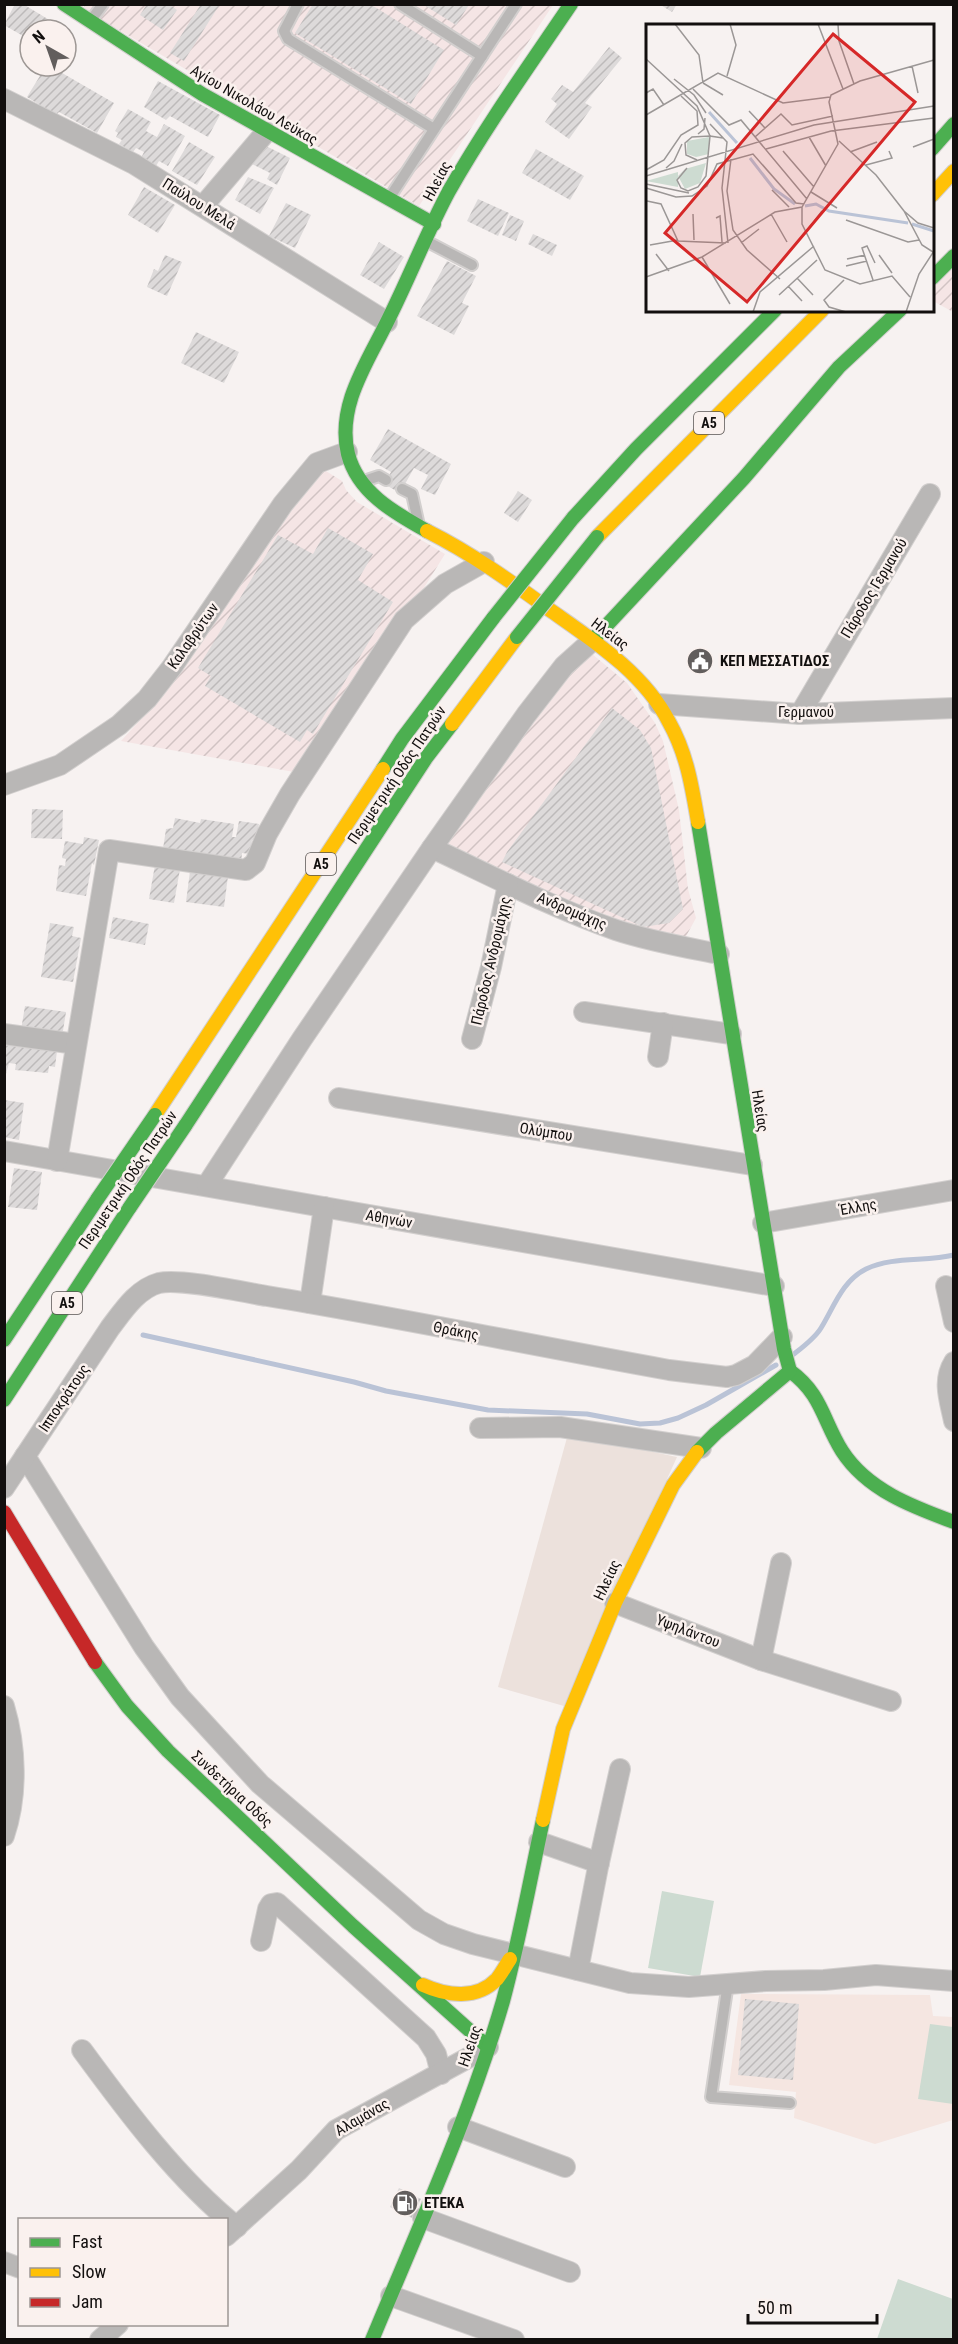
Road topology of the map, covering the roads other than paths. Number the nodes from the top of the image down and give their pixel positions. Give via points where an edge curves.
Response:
1 (64, 4) edge
2 (103, 4) edge
3 (298, 4) edge
4 (400, 4) edge
5 (516, 4) edge
6 (569, 5) edge
7 (89, 22) junction
8 (482, 56) junction
9 (4, 99) edge
10 (954, 124) edge
11 (434, 129) junction
12 (266, 132) junction
13 (934, 148) edge
14 (954, 171) edge
15 (934, 194) edge
16 (388, 200) junction
17 (203, 206) junction
18 (434, 224) junction
19 (426, 241) junction
20 (954, 256) edge
21 (472, 265) dead end
22 (934, 277) edge
23 (773, 312) edge
24 (820, 312) edge
25 (898, 312) edge
26 (387, 322) junction
27 (347, 452) junction
28 (386, 480) dead end
29 (361, 482) junction
30 (402, 489) dead end
31 (930, 494) dead end
32 (418, 524) junction
33 (484, 562) junction
34 (593, 640) junction
35 (659, 704) junction
36 (954, 708) edge
37 (800, 714) junction
38 (4, 785) edge
39 (432, 848) junction
40 (508, 884) junction
41 (719, 954) junction
42 (584, 1012) dead end
43 (663, 1023) junction
44 (4, 1034) edge
45 (731, 1034) junction
46 (472, 1039) dead end
47 (76, 1044) junction
48 (658, 1057) dead end
49 (339, 1098) dead end
50 (4, 1151) edge
51 (57, 1161) junction
52 (752, 1165) junction
53 (207, 1185) junction
54 (954, 1190) edge
55 (324, 1207) junction
56 (763, 1223) junction
57 (774, 1286) junction
58 (946, 1286) dead end
59 (310, 1303) junction
60 (125, 1309) joint
61 (954, 1322) edge
62 (4, 1340) edge
63 (783, 1343) junction
64 (954, 1362) edge
65 (789, 1368) junction
66 (4, 1400) edge
67 (954, 1421) edge
68 (480, 1428) dead end
69 (701, 1448) junction
70 (25, 1455) junction
71 (4, 1488) edge
72 (4, 1512) edge
73 (954, 1522) edge
74 (781, 1563) dead end
75 (615, 1603) junction
76 (761, 1660) junction
77 (891, 1701) dead end
78 (4, 1706) edge
79 (620, 1769) dead end
80 (4, 1836) edge
81 (539, 1842) junction
82 (599, 1863) junction
83 (261, 1941) dead end
84 (513, 1954) junction
85 (578, 1970) junction
86 (954, 1981) edge
87 (415, 1982) junction
88 (728, 1983) junction
89 (488, 2047) junction
90 (82, 2050) dead end
91 (441, 2074) junction
92 (790, 2103) dead end
93 (458, 2127) junction
94 (565, 2167) dead end
95 (437, 2183) junction
96 (418, 2198) dead end
97 (221, 2218) edge
98 (415, 2223) junction
99 (232, 2231) edge
100 (570, 2272) dead end
101 (391, 2296) junction
102 (117, 2326) edge
103 (100, 2340) edge
104 (372, 2340) edge
105 (514, 2340) edge

1 - 7 main road, Αγίου Νικολάου Λεύκας
2 - 7 lane
3 - 11 lane via 284,31 288,39
4 - 8 lane
5 - 8 lane
6 - 18 main road, Ηλείας via 471,154
7 - 12 main road, Αγίου Νικολάου Λεύκας
8 - 11 lane
9 - 17 street, Παύλου Μελά via 134,164
10 - 13 main road
11 - 16 lane
12 - 16 main road, Αγίου Νικολάου Λεύκας
12 - 17 street
14 - 15 main road
16 - 18 main road, Αγίου Νικολάου Λεύκας
17 - 26 street, Παύλου Μελά
18 - 19 main road, Ηλείας
19 - 21 lane
19 - 26 main road, Ηλείας
20 - 22 main road
23 - 62 main road, Περιμετρική Οδός Πατρών / Α5, bridge via 573,518 402,739
24 - 66 main road, Περιμετρική Οδός Πατρών / Α5, bridge via 597,537 426,758
25 - 34 main road via 839,367 744,478
26 - 27 main road, Ηλείας via 352,395 345,434
27 - 29 main road, Ηλείας
27 - 38 street, Καλαβρύτων via 317,463 283,504 147,699 118,725 60,765
28 - 29 lane via 379,476
29 - 32 main road, Ηλείας via 370,493
30 - 32 lane via 412,494
31 - 37 street, Πάροδος Γερμανού
32 - 33 main road, Ηλείας
33 - 34 main road, Ηλείας
33 - 47 street via 438,589 404,620 285,803 255,863 246,870 109,850
34 - 35 main road, Ηλείας via 633,673
34 - 39 street via 547,686
35 - 37 street, Γερμανού
35 - 41 main road, Ηλείας via 678,736 689,770
36 - 37 street, Γερμανού
39 - 40 street, Ανδρομάχης
39 - 53 street
40 - 41 street, Ανδρομάχης via 615,929
40 - 46 street, Πάροδος Ανδρομάχης via 492,967
41 - 45 main road, Ηλείας
42 - 43 street
43 - 45 street
43 - 48 street
44 - 47 street
45 - 52 main road, Ηλείας
47 - 51 street
49 - 52 street, Ολύμπου
50 - 51 street, Αθηνών
51 - 53 street, Αθηνών
52 - 56 main road, Ηλείας
53 - 55 street, Αθηνών
54 - 56 street, Έλλης
55 - 57 street, Αθηνών
55 - 59 street
56 - 57 main road, Ηλείας
57 - 63 main road, Ηλείας
58 - 61 street
59 - 60 street, Θράκης via 172,1282 143,1291
59 - 63 street, Θράκης via 669,1370 727,1377 749,1370
60 - 70 street, Ιπποκράτους
63 - 65 main road, Ηλείας
64 - 67 street via 946,1382
65 - 69 main road, Ηλείας
65 - 73 main road via 808,1384 841,1450 858,1472 902,1500
68 - 69 street via 560,1427
69 - 75 main road, Ηλείας via 673,1485
70 - 71 street, Ιπποκράτους
70 - 84 street via 163,1675 260,1784 419,1920 459,1940
72 - 87 main road, Συνδετήρια Οδός via 87,1651 127,1706 176,1759
74 - 76 street
75 - 76 street, Υψηλάντου
75 - 81 main road, Ηλείας via 563,1729
76 - 77 street, Υψηλάντου
78 - 80 street via 14,1777
79 - 82 street
81 - 82 street
81 - 84 main road, Ηλείας
82 - 85 street
83 - 91 street via 268,1909 277,1903 426,2038 436,2054
84 - 85 street
84 - 87 main road via 496,1980 470,1995 439,1992
84 - 89 main road, Ηλείας
85 - 88 street via 630,1983 662,1986 689,1988
86 - 88 street via 876,1975
87 - 89 main road, Συνδετήρια Οδός
88 - 92 lane via 711,2097
89 - 91 street, Αλαμάνας
89 - 93 main road, Ηλείας
90 - 97 street
91 - 99 street, Αλαμάνας via 336,2130
93 - 94 street
93 - 95 main road, Ηλείας
95 - 96 lane
95 - 98 main road, Ηλείας
98 - 100 street
98 - 101 main road, Ηλείας via 412,2244
101 - 104 main road, Ηλείας
101 - 105 street
102 - 103 street

